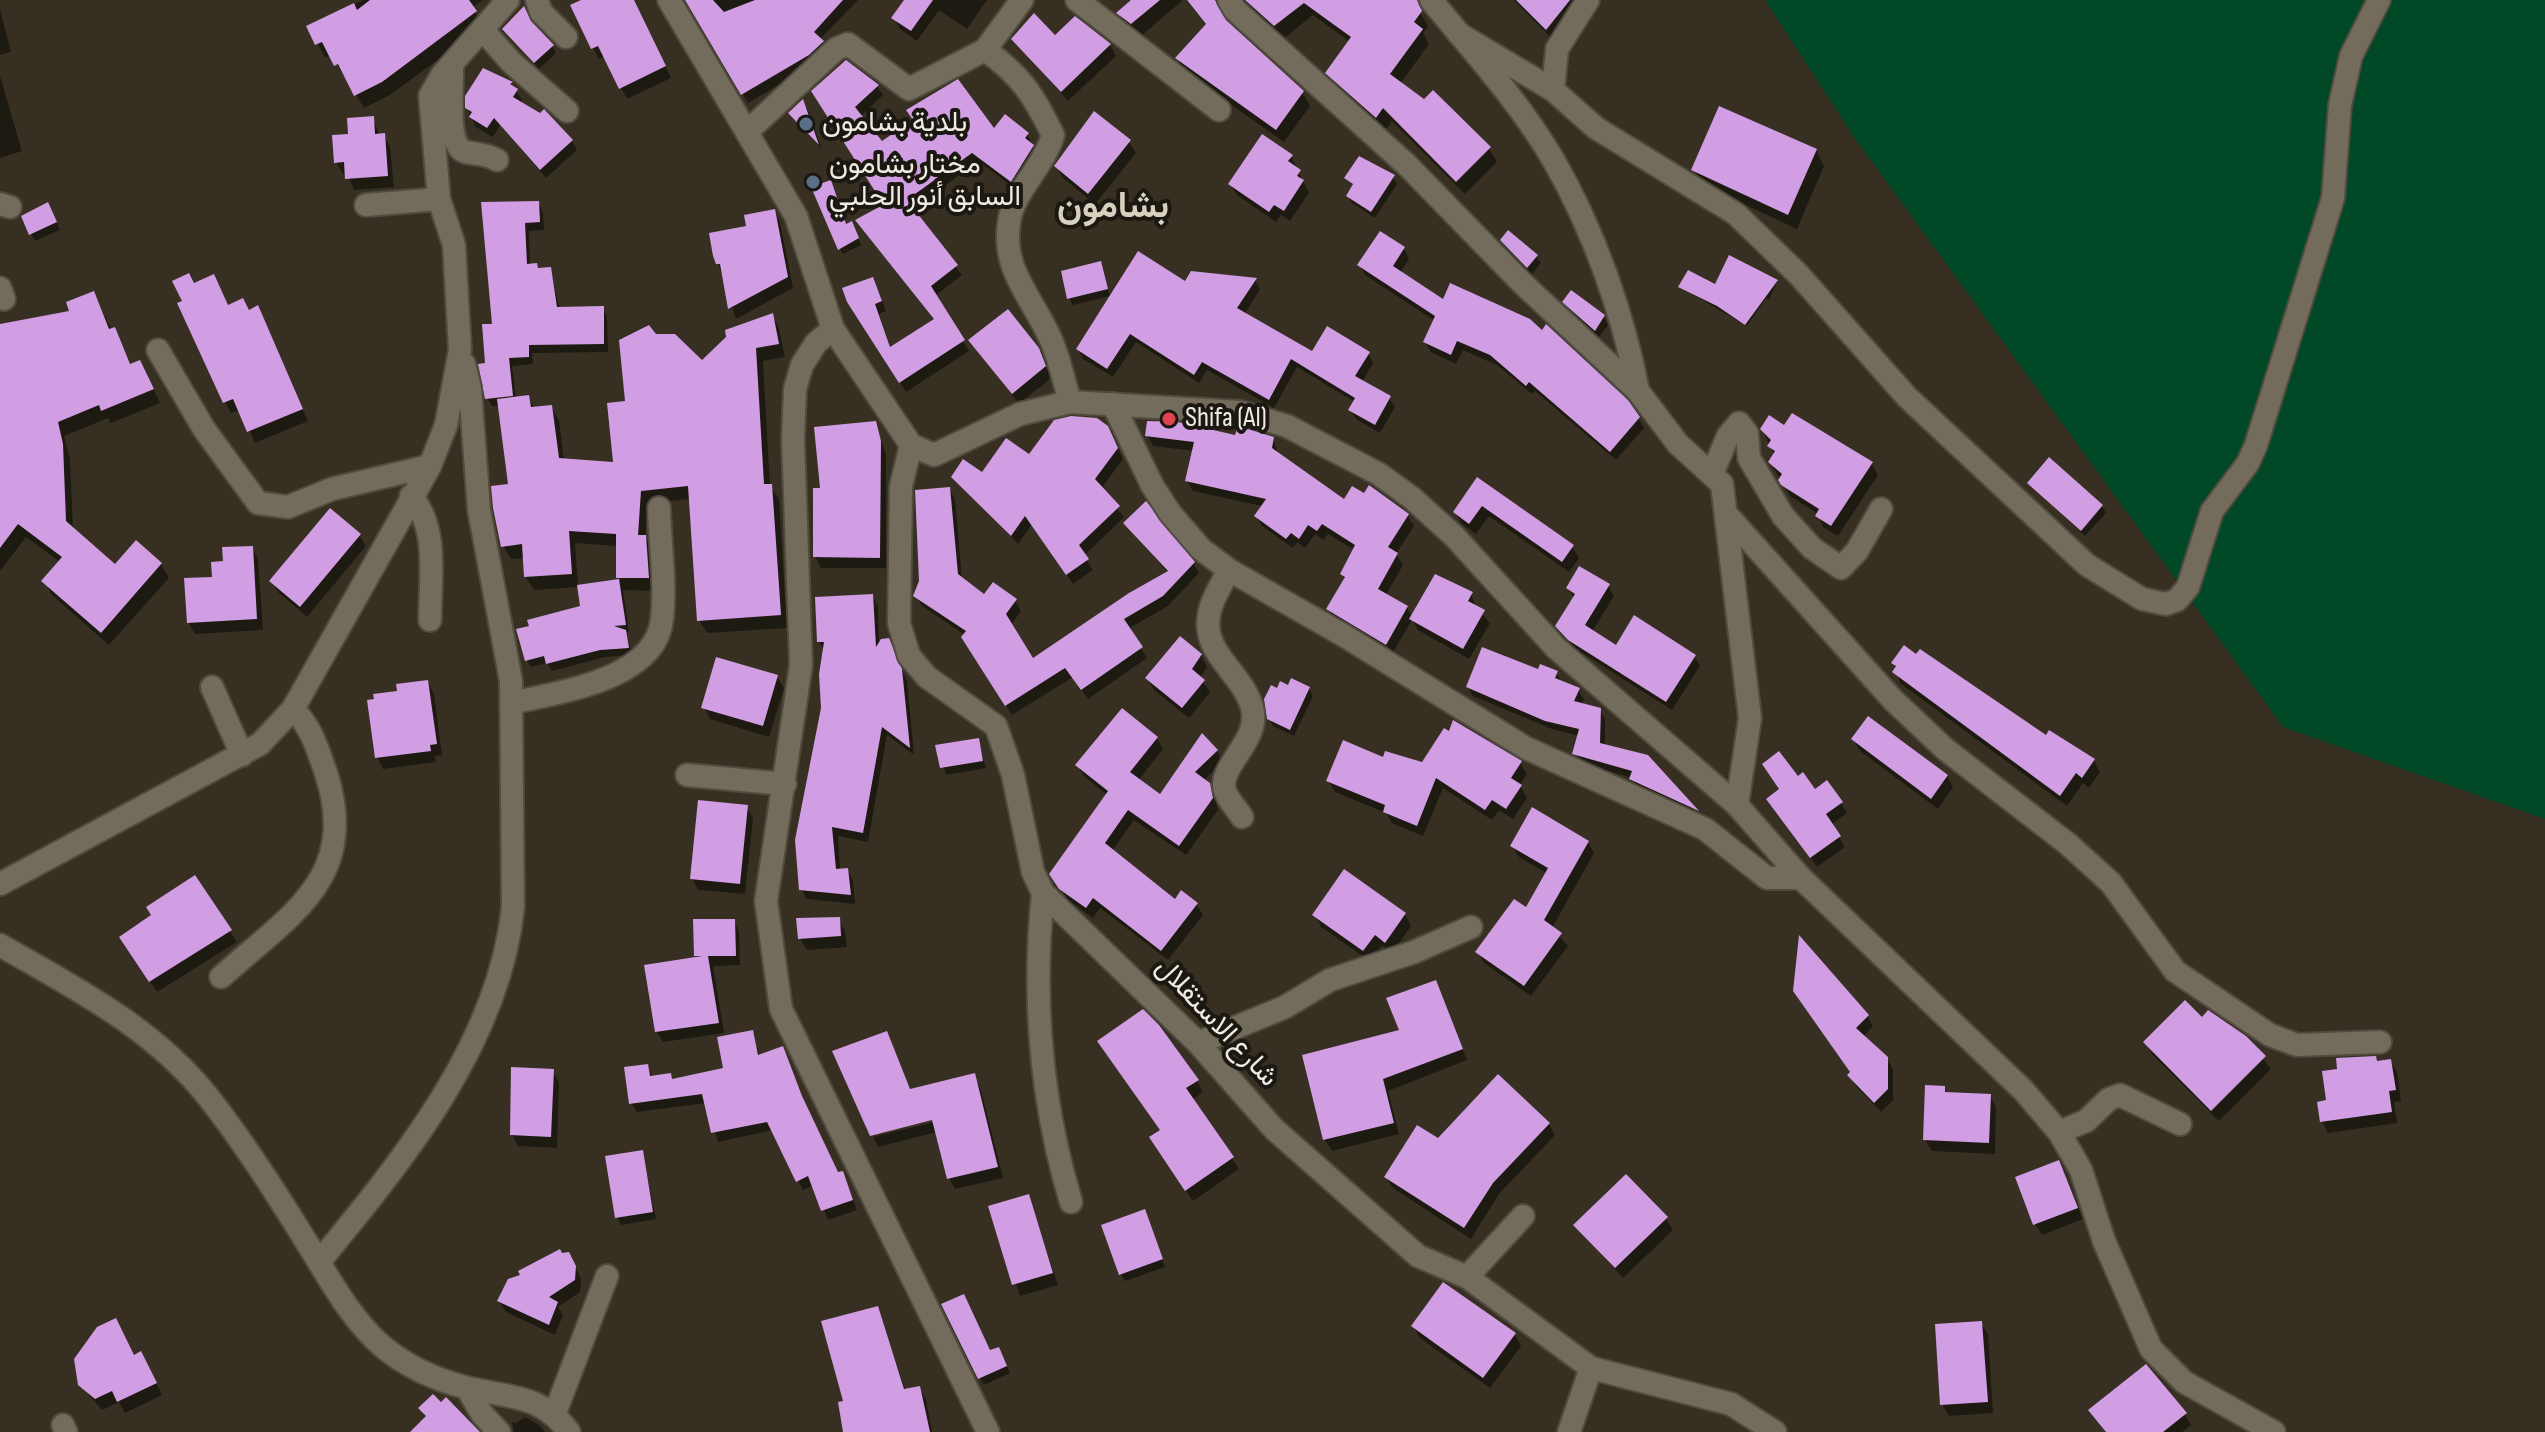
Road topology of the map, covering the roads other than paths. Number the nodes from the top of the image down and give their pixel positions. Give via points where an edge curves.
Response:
1 (508, 0) edge
2 (537, 0) edge
3 (669, 0) edge
4 (1022, 0) edge
5 (1077, 0) edge
6 (1229, 0) edge
7 (1431, 0) edge
8 (1588, 0) edge
9 (2379, 0) edge
10 (483, 30) junction
11 (1459, 34) junction
12 (566, 37) dead end
13 (985, 50) junction
14 (452, 65) junction
15 (1553, 90) junction
16 (1219, 110) dead end
17 (567, 111) dead end
18 (749, 130) junction
19 (497, 160) dead end
20 (439, 199) junction
21 (366, 205) dead end
22 (833, 329) junction
23 (158, 350) dead end
24 (460, 350) junction
25 (1638, 391) junction
26 (1070, 402) junction
27 (1113, 404) junction
28 (911, 445) junction
29 (430, 466) junction
30 (1712, 474) junction
31 (411, 496) junction
32 (659, 508) dead end
33 (1881, 509) dead end
34 (1727, 515) junction
35 (1229, 570) junction
36 (430, 620) dead end
37 (212, 687) dead end
38 (511, 703) junction
39 (293, 709) junction
40 (242, 755) junction
41 (687, 775) dead end
42 (785, 784) junction
43 (1737, 805) junction
44 (1242, 817) dead end
45 (1801, 878) junction
46 (0, 884) edge
47 (1043, 893) junction
48 (1471, 927) dead end
49 (0, 945) edge
50 (221, 977) dead end
51 (2380, 1042) dead end
52 (1198, 1043) junction
53 (2180, 1124) dead end
54 (2059, 1132) junction
55 (1071, 1202) dead end
56 (1523, 1216) dead end
57 (319, 1262) junction
58 (607, 1276) dead end
59 (1467, 1277) junction
60 (1591, 1368) junction
61 (467, 1388) junction
62 (555, 1413) junction
63 (499, 1432) edge
64 (569, 1432) edge
65 (988, 1432) edge
66 (1569, 1432) edge
67 (1775, 1432) edge
68 (2274, 1432) edge

1 - 10 street
2 - 12 street via 541,12
3 - 18 street
4 - 13 street
5 - 16 street
6 - 25 street
7 - 11 street
8 - 15 street via 1557,49
9 - 15 street via 2351,56 2340,105 2333,198 2256,445 2212,511 2188,587 2166,604 2142,599 2087,565 1907,397 1799,275 1736,214 1596,128
10 - 14 street
10 - 17 street
11 - 15 street
11 - 25 street via 1553,158 1575,200 1622,328
13 - 18 street via 909,89 848,44 836,49
13 - 26 street via 1029,87 1053,135 1011,213 1006,247 1052,343
14 - 19 street via 452,131 457,147
14 - 20 street via 430,96
18 - 22 street via 796,216
20 - 21 street
20 - 24 street via 454,245
22 - 28 street
22 - 42 street via 802,365 795,389 801,665
23 - 29 street via 204,429 258,503 288,507 332,489
24 - 29 street via 446,425
24 - 38 street via 470,388 479,510
25 - 30 street via 1678,444
26 - 27 street
26 - 28 street via 1020,414 934,455
27 - 35 street via 1170,513 1201,549
27 - 43 street via 1240,412 1287,426 1379,474 1454,536 1556,648
28 - 47 street, شارع الاستقلال via 901,486 899,623 909,656 927,677 996,726
29 - 31 street
30 - 33 street via 1739,423 1747,433 1749,458 1783,516 1812,548 1841,568
30 - 34 street via 1722,484
31 - 36 street via 425,512 430,539
31 - 39 street
32 - 38 street via 662,619 658,638 646,655 630,669
34 - 43 street via 1750,718
34 - 51 street via 1893,700 1945,749 2111,883 2175,971 2270,1035 2297,1045
35 - 44 street via 1208,626 1210,642 1240,683 1253,713 1251,737 1224,784
35 - 45 street via 1526,748 1705,829 1767,878
37 - 40 street
38 - 57 street via 513,907 509,944 490,1009 444,1093
39 - 40 street
39 - 50 street via 309,725 330,786 337,843 325,875 296,910
40 - 46 street
41 - 42 street
42 - 65 street via 766,901 781,1009
43 - 45 street
45 - 54 street via 1992,1058
47 - 52 street, شارع الاستقلال
47 - 55 street via 1036,1000 1039,1049 1055,1149
48 - 52 street via 1330,980 1276,1011
49 - 57 street via 170,1054 209,1098
52 - 59 street, شارع الاستقلال via 1274,1129 1353,1201 1418,1256
53 - 54 street via 2120,1095 2086,1121
54 - 68 street via 2081,1170 2104,1241 2151,1349 2184,1382
56 - 59 street
57 - 61 street via 353,1316 381,1345 408,1365
58 - 62 street
59 - 60 street, شارع الاستقلال
60 - 66 street
60 - 67 street, شارع الاستقلال via 1731,1404
61 - 62 street via 522,1398
61 - 63 street
62 - 64 street

